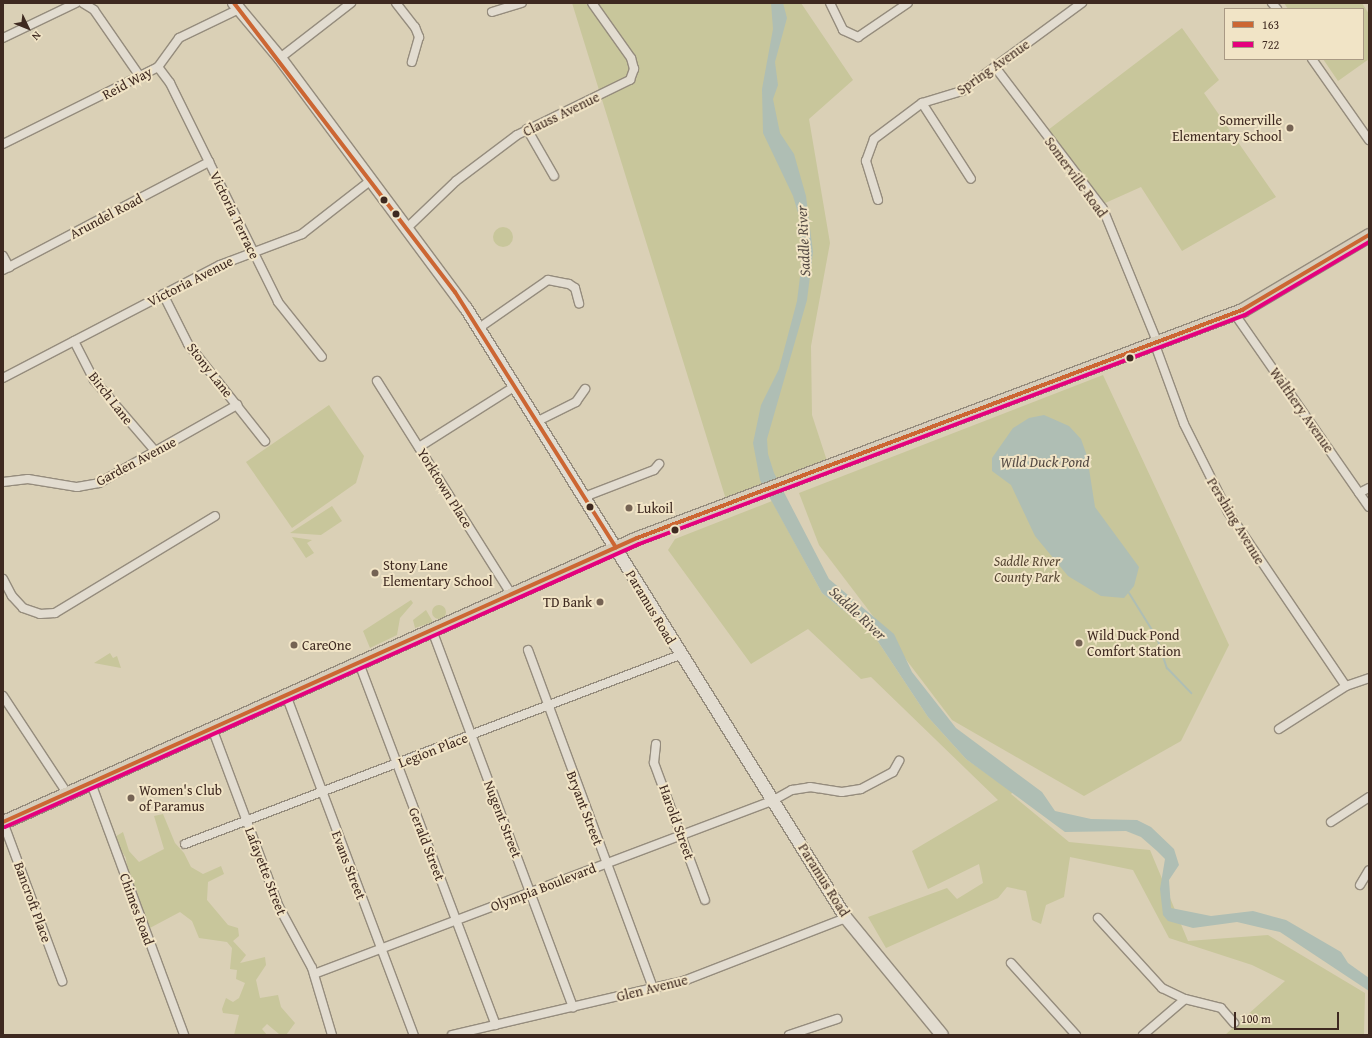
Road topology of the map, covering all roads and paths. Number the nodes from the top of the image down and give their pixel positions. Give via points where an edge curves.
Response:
1 (76, 3) edge
2 (83, 3) edge
3 (351, 3) edge
4 (396, 3) edge
5 (522, 3) edge
6 (592, 3) edge
7 (830, 3) edge
8 (908, 3) edge
9 (1082, 3) edge
10 (236, 6) edge
11 (492, 12) dead end
12 (3, 38) edge
13 (280, 58) junction
14 (1313, 60) edge
15 (412, 62) dead end
16 (158, 67) junction
17 (995, 67) junction
18 (139, 75) junction
19 (922, 103) junction
20 (527, 129) junction
21 (1369, 140) edge
22 (3, 144) edge
23 (209, 162) junction
24 (554, 176) dead end
25 (971, 179) dead end
26 (371, 180) junction
27 (878, 200) dead end
28 (408, 227) junction
29 (1369, 235) edge
30 (252, 252) junction
31 (3, 256) edge
32 (6, 269) edge
33 (163, 294) junction
34 (579, 303) dead end
35 (1234, 313) junction
36 (479, 328) junction
37 (74, 340) junction
38 (1156, 342) junction
39 (322, 357) dead end
40 (3, 378) edge
41 (377, 381) dead end
42 (514, 388) junction
43 (585, 389) dead end
44 (237, 404) junction
45 (536, 422) junction
46 (264, 441) dead end
47 (418, 447) junction
48 (155, 451) junction
49 (659, 464) dead end
50 (3, 482) edge
51 (1369, 488) edge
52 (1359, 493) junction
53 (584, 497) junction
54 (1369, 507) edge
55 (215, 516) dead end
56 (616, 548) junction
57 (3, 579) edge
58 (512, 595) junction
59 (432, 630) junction
60 (528, 650) dead end
61 (680, 655) junction
62 (359, 663) junction
63 (1368, 681) edge
64 (1346, 686) junction
65 (286, 695) junction
66 (3, 696) edge
67 (547, 706) junction
68 (212, 728) junction
69 (1279, 729) dead end
70 (471, 735) junction
71 (656, 744) dead end
72 (899, 761) dead end
73 (397, 763) junction
74 (91, 783) junction
75 (322, 792) junction
76 (68, 793) junction
77 (1369, 797) edge
78 (772, 801) junction
79 (247, 821) junction
80 (3, 822) edge
81 (1331, 822) dead end
82 (681, 835) junction
83 (185, 844) dead end
84 (606, 863) junction
85 (1369, 870) edge
86 (1360, 885) dead end
87 (530, 892) junction
88 (705, 900) dead end
89 (846, 918) junction
90 (1098, 918) dead end
91 (456, 920) junction
92 (380, 949) junction
93 (1011, 963) dead end
94 (314, 974) junction
95 (62, 981) dead end
96 (653, 988) junction
97 (1185, 999) junction
98 (573, 1007) junction
99 (837, 1019) dead end
100 (1234, 1023) dead end
101 (496, 1025) junction
102 (460, 1034) edge
103 (184, 1035) edge
104 (332, 1035) edge
105 (414, 1035) edge
106 (452, 1035) edge
107 (789, 1035) edge
108 (942, 1035) edge
109 (1076, 1035) edge
110 (1143, 1035) edge

1 - 12 street
2 - 18 street via 94,10
3 - 13 street
4 - 15 street via 416,27 419,38
5 - 11 street
6 - 20 street, Clauss Avenue via 631,58 632,75 625,84
7 - 8 street via 847,34 858,37
9 - 17 street, Spring Avenue
10 - 13 main road, Paramus Road
10 - 16 street, Reid Way via 179,38
13 - 26 main road, Paramus Road
14 - 21 street
16 - 18 street, Reid Way
16 - 23 street, Victoria Terrace
17 - 19 street, Spring Avenue via 962,92
17 - 38 street, Somerville Road via 1103,209
18 - 22 street, Reid Way via 126,85
19 - 25 street
19 - 27 street, Spring Avenue via 870,144 866,161
20 - 24 street
20 - 28 street, Clauss Avenue via 456,181
23 - 30 street, Victoria Terrace
23 - 32 street, Arundel Road
26 - 28 main road, Paramus Road
26 - 30 street, Victoria Avenue via 349,194 315,226
28 - 36 main road, Paramus Road
29 - 35 main road
30 - 33 street, Victoria Avenue
30 - 39 street, Victoria Terrace via 278,302
31 - 32 street
33 - 37 street, Victoria Avenue
33 - 44 street, Stony Lane via 188,344
34 - 36 street via 575,288 569,284 548,280
35 - 38 main road
35 - 52 street, Walthery Avenue
36 - 42 main road, Paramus Road
37 - 40 street, Victoria Avenue
37 - 48 street, Birch Lane via 94,380
38 - 56 main road
38 - 64 street, Pershing Avenue via 1184,424 1228,512
41 - 47 street, Yorktown Place
42 - 45 main road, Paramus Road
42 - 47 street
43 - 45 street via 576,402
44 - 46 street, Stony Lane
44 - 48 street, Garden Avenue
45 - 53 main road, Paramus Road
47 - 58 street, Yorktown Place
48 - 50 street, Garden Avenue via 88,486 66,487 28,479
49 - 53 street via 654,470
51 - 52 street
52 - 54 street, Walthery Avenue
53 - 56 main road, Paramus Road
55 - 57 street via 55,612 40,614 24,608 12,596
56 - 58 main road
56 - 61 main road, Paramus Road
58 - 59 main road
59 - 62 main road
59 - 70 street, Nugent Street
60 - 67 street, Bryant Street
61 - 67 street, Legion Place
61 - 78 main road, Paramus Road
62 - 65 main road
62 - 73 street, Gerald Street
63 - 64 street
64 - 69 street
65 - 68 main road
65 - 75 street, Evans Street
66 - 76 street
67 - 70 street, Legion Place
67 - 84 street, Bryant Street
68 - 74 main road
68 - 79 street, Lafayette Street
70 - 73 street, Legion Place
70 - 87 street, Nugent Street
71 - 82 street, Harold Street via 654,763
72 - 78 street, Olympia Boulevard via 893,772 861,789 842,792 802,788
73 - 75 street, Legion Place
73 - 91 street, Gerald Street
74 - 76 main road
74 - 103 street, Chimes Road
75 - 79 street, Legion Place
75 - 92 street, Evans Street
76 - 80 main road
77 - 81 street
78 - 82 street, Olympia Boulevard
78 - 89 main road, Paramus Road
79 - 83 street, Legion Place
79 - 94 street, Lafayette Street via 278,907
80 - 95 street, Bancroft Place
82 - 84 street, Olympia Boulevard
82 - 88 street, Harold Street
84 - 87 street, Olympia Boulevard
84 - 96 street, Bryant Street
85 - 86 street
87 - 91 street, Olympia Boulevard
87 - 98 street, Nugent Street
89 - 96 street, Glen Avenue via 686,980
89 - 108 main road, Paramus Road
90 - 97 street via 1153,980
91 - 92 street, Olympia Boulevard
91 - 101 street, Gerald Street
92 - 94 street, Olympia Boulevard
92 - 105 street, Evans Street
93 - 109 street
94 - 104 street, Lafayette Street
96 - 98 street, Glen Avenue
97 - 100 street via 1221,1008
97 - 110 street
98 - 101 street, Glen Avenue
99 - 107 street
101 - 102 street, Glen Avenue
102 - 106 street, Glen Avenue

